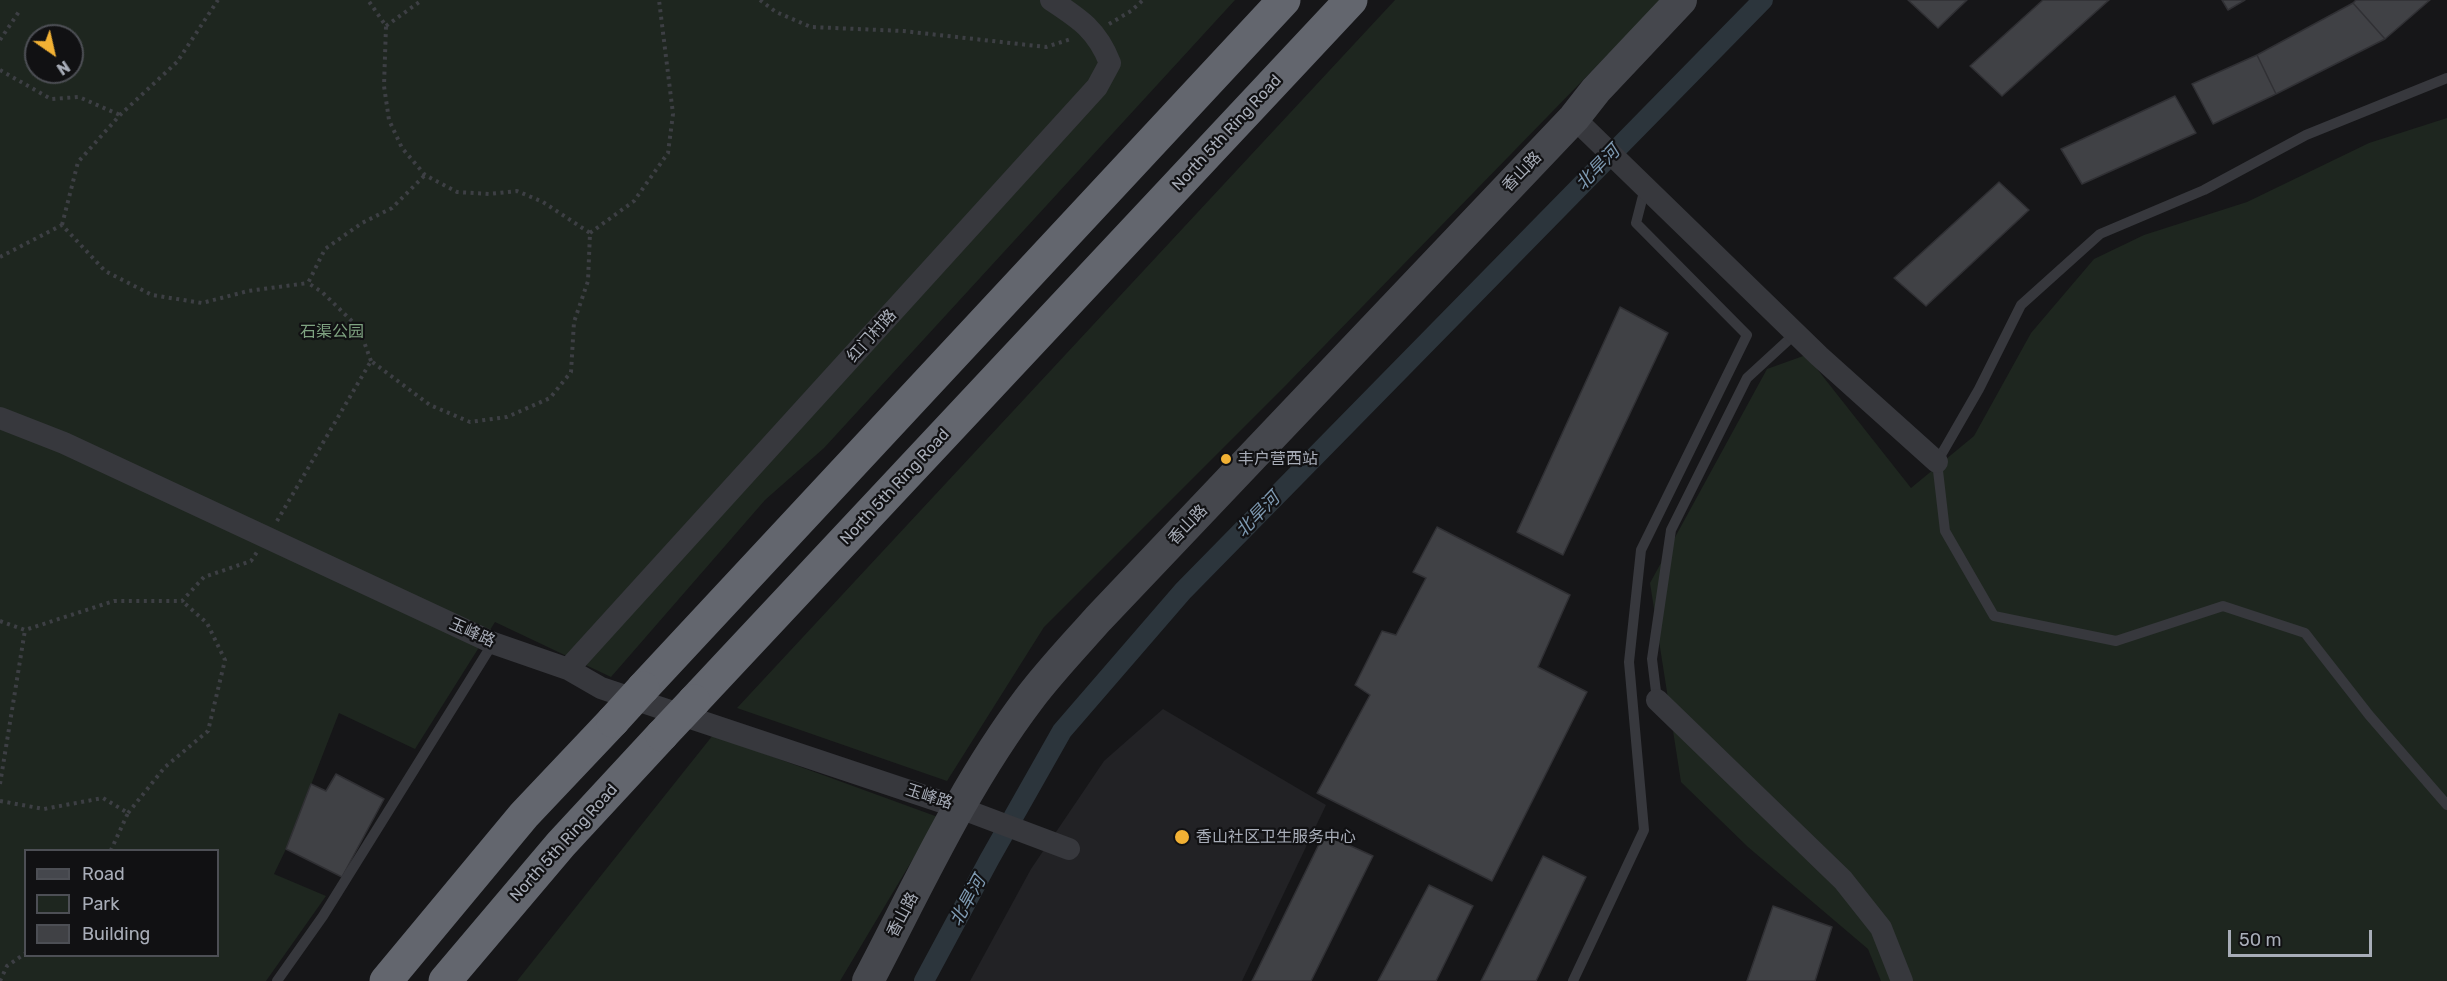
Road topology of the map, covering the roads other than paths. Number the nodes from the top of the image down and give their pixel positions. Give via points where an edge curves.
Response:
1 (1052, 0) edge
2 (1284, 0) edge
3 (1351, 0) edge
4 (1681, 0) edge
5 (1704, 0) edge
6 (2447, 78) edge
7 (1574, 118) junction
8 (1645, 188) junction
9 (1796, 333) junction
10 (0, 418) edge
11 (1937, 462) junction
12 (493, 643) junction
13 (568, 669) junction
14 (1657, 700) joint
15 (2447, 805) edge
16 (973, 812) junction
17 (1070, 849) dead end
18 (277, 981) edge
19 (386, 981) edge
20 (445, 981) edge
21 (868, 981) edge
22 (1573, 981) edge
23 (1902, 981) edge

1 - 13 street, 红门村路 via 1083,21 1102,43 1110,63 1091,95
2 - 19 highway, bridge via 524,815
3 - 20 highway, North 5th Ring Road, bridge via 561,844
4 - 7 street, 香山路
5 - 7 street, 香山路 via 1606,99
6 - 11 lane via 2306,135 2204,190 2100,234 2021,305
7 - 8 street
7 - 16 street, 香山路 via 1076,644 1029,699 992,754
8 - 9 street
8 - 22 lane via 1636,223 1747,335 1641,550 1629,662 1644,830
9 - 11 street
9 - 14 lane via 1748,378 1671,530 1652,658
10 - 12 street, 玉峰路 via 64,443
11 - 15 lane via 1945,531 1994,616 2116,641 2223,606 2305,633
12 - 13 street, 玉峰路
12 - 18 lane via 323,916
13 - 16 street, 玉峰路 via 602,688
14 - 23 street via 1843,880 1881,928
16 - 17 street, 玉峰路
16 - 21 street, 香山路

